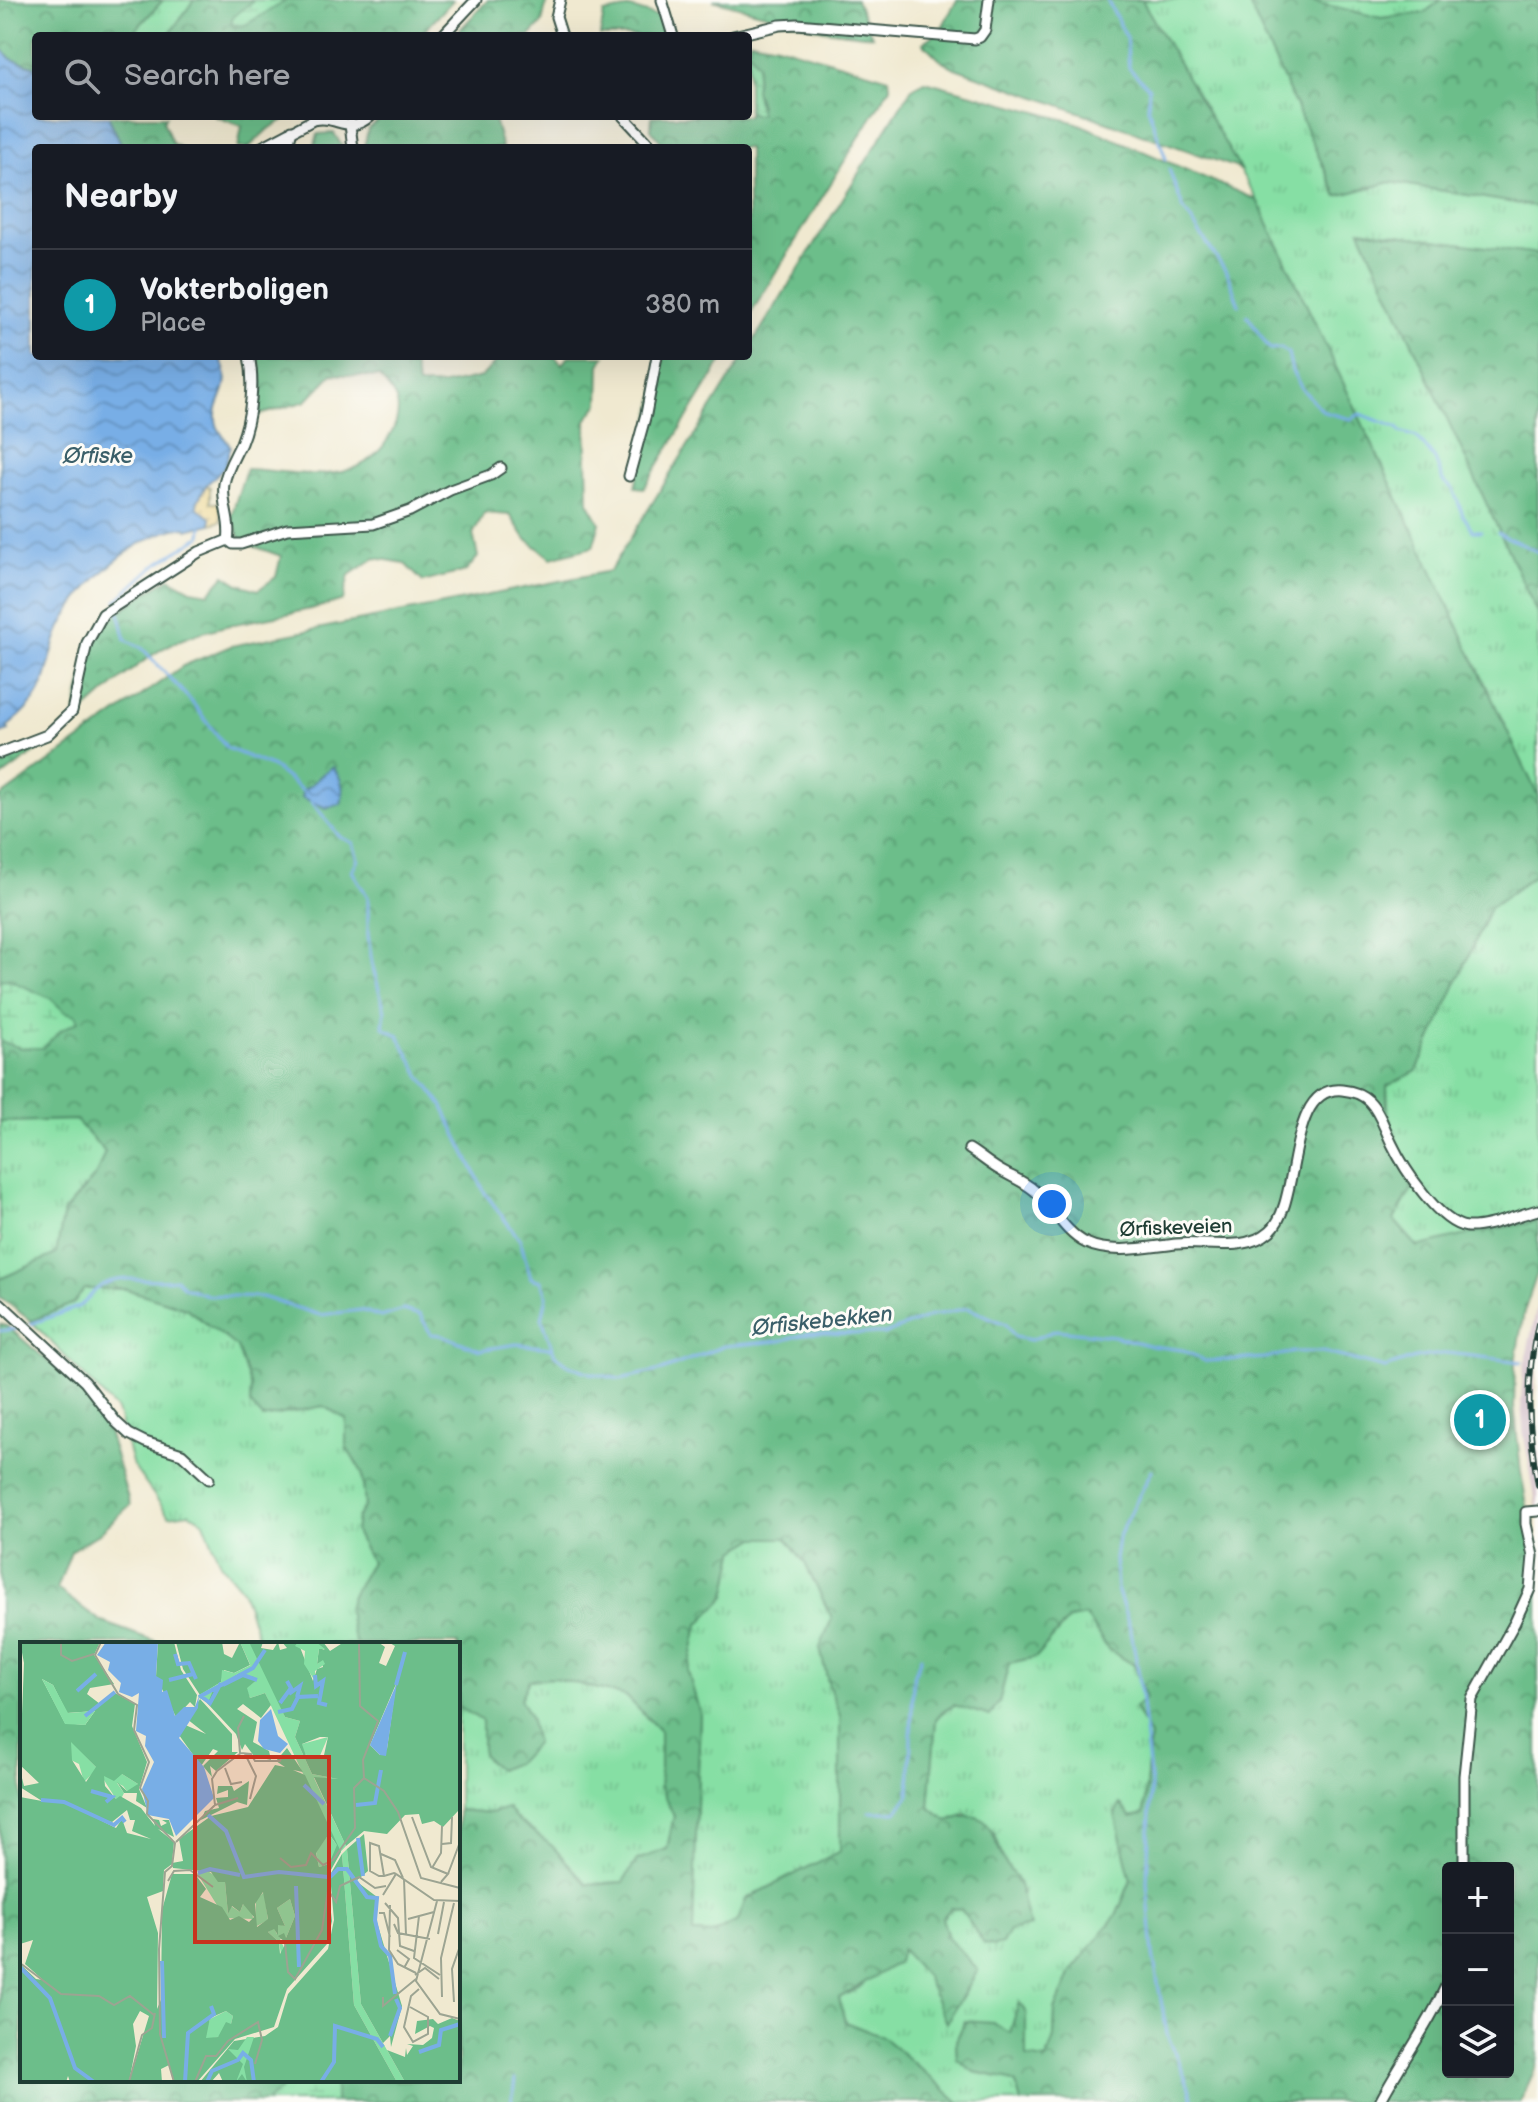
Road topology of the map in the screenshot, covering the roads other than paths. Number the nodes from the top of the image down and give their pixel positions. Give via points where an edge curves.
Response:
1 (476, 0) edge
2 (560, 0) edge
3 (662, 0) edge
4 (989, 0) edge
5 (446, 32) edge
6 (561, 32) edge
7 (672, 32) edge
8 (750, 32) edge
9 (316, 120) edge
10 (329, 120) edge
11 (365, 120) edge
12 (627, 120) edge
13 (350, 125) junction
14 (292, 130) junction
15 (267, 144) edge
16 (288, 144) edge
17 (352, 144) edge
18 (649, 144) edge
19 (249, 360) edge
20 (656, 360) edge
21 (501, 468) dead end
22 (629, 476) dead end
23 (223, 542) junction
24 (0, 753) edge
25 (969, 1149) dead end
26 (1538, 1210) edge
27 (0, 1303) edge
28 (209, 1479) dead end
29 (1538, 1511) edge
30 (1464, 1862) edge
31 (1442, 1995) edge
32 (1380, 2102) edge

1 - 5 street
2 - 6 street via 556,17
3 - 7 street
4 - 8 street via 985,30 975,39 797,24
9 - 14 street
10 - 13 street
11 - 13 street
12 - 18 street
13 - 17 street
14 - 15 street
14 - 16 street
19 - 23 street via 245,433 224,484 230,532
20 - 22 street
21 - 23 street via 373,524 287,529 241,544
23 - 24 street via 103,614 87,643 72,711 47,735
25 - 26 street, Ørfiskeveien via 1028,1185 1084,1242 1142,1248 1242,1242 1270,1231 1287,1201 1303,1124 1313,1102 1338,1090 1370,1101 1404,1167 1447,1218 1465,1227
27 - 28 street via 85,1382 129,1434 182,1454
29 - 30 street via 1526,1512 1533,1556 1530,1589 1472,1699 1464,1776
31 - 32 street

